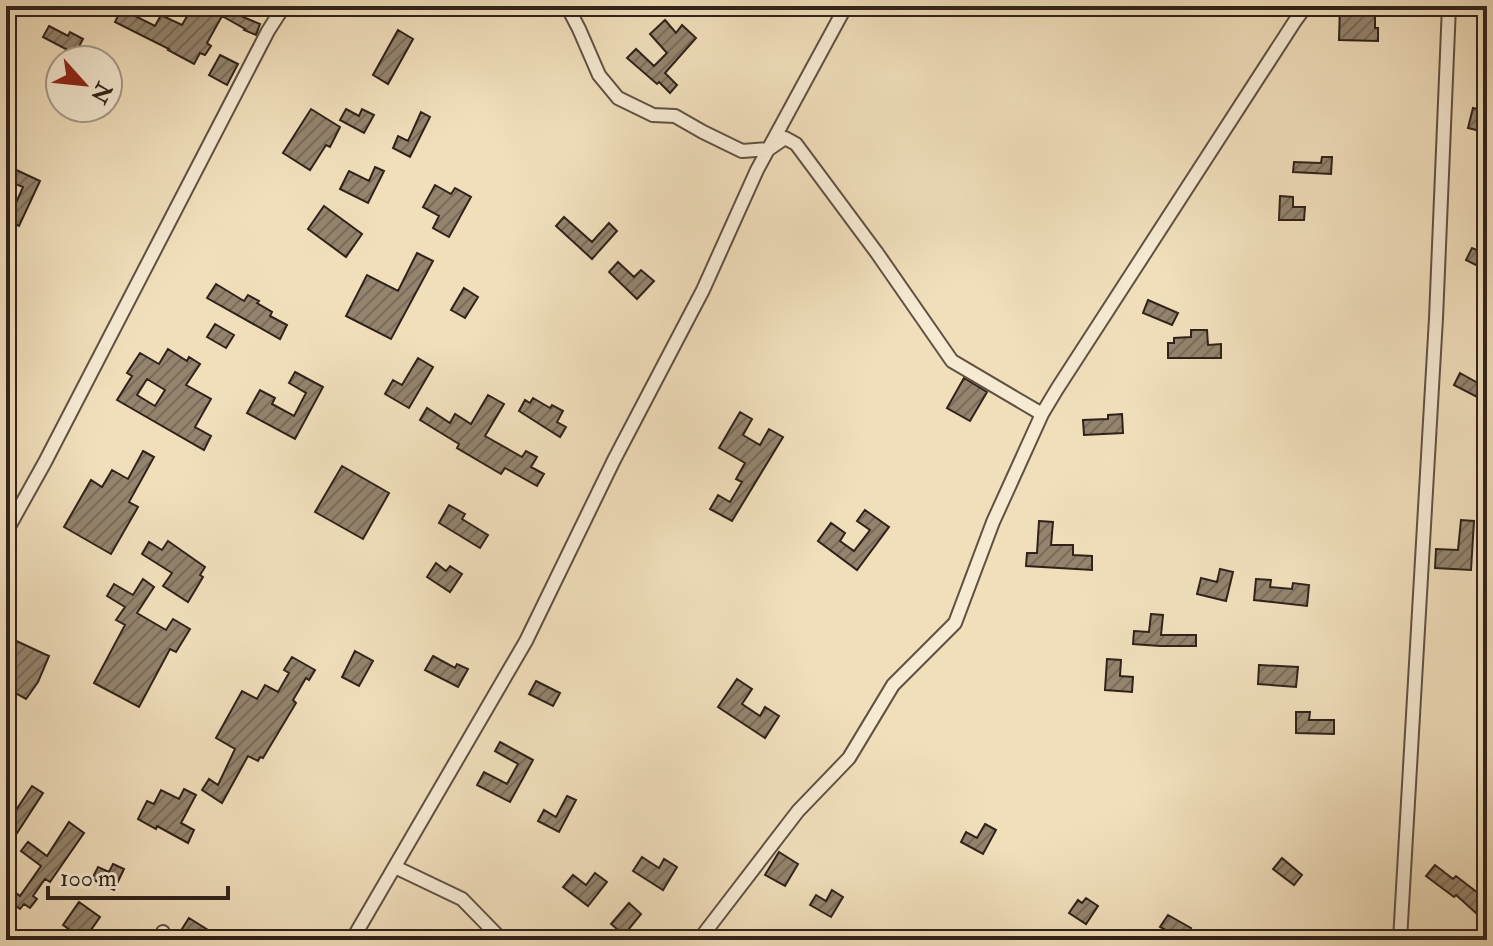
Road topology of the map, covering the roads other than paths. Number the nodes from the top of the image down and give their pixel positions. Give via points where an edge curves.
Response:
1 (284, 6) edge
2 (567, 6) edge
3 (846, 6) edge
4 (1306, 6) edge
5 (1449, 6) edge
6 (769, 149) junction
7 (1042, 414) junction
8 (6, 532) edge
9 (395, 867) junction
10 (352, 940) edge
11 (502, 940) edge
12 (699, 940) edge
13 (1400, 940) edge

1 - 8 street
2 - 6 street via 599,75 618,98 653,115 675,116 742,151
3 - 6 street
4 - 7 street
5 - 13 street
6 - 7 street via 785,138 796,144 952,361
6 - 9 street via 526,641
7 - 12 street via 955,623 893,685 849,758 798,811
9 - 10 street
9 - 11 street via 462,899

